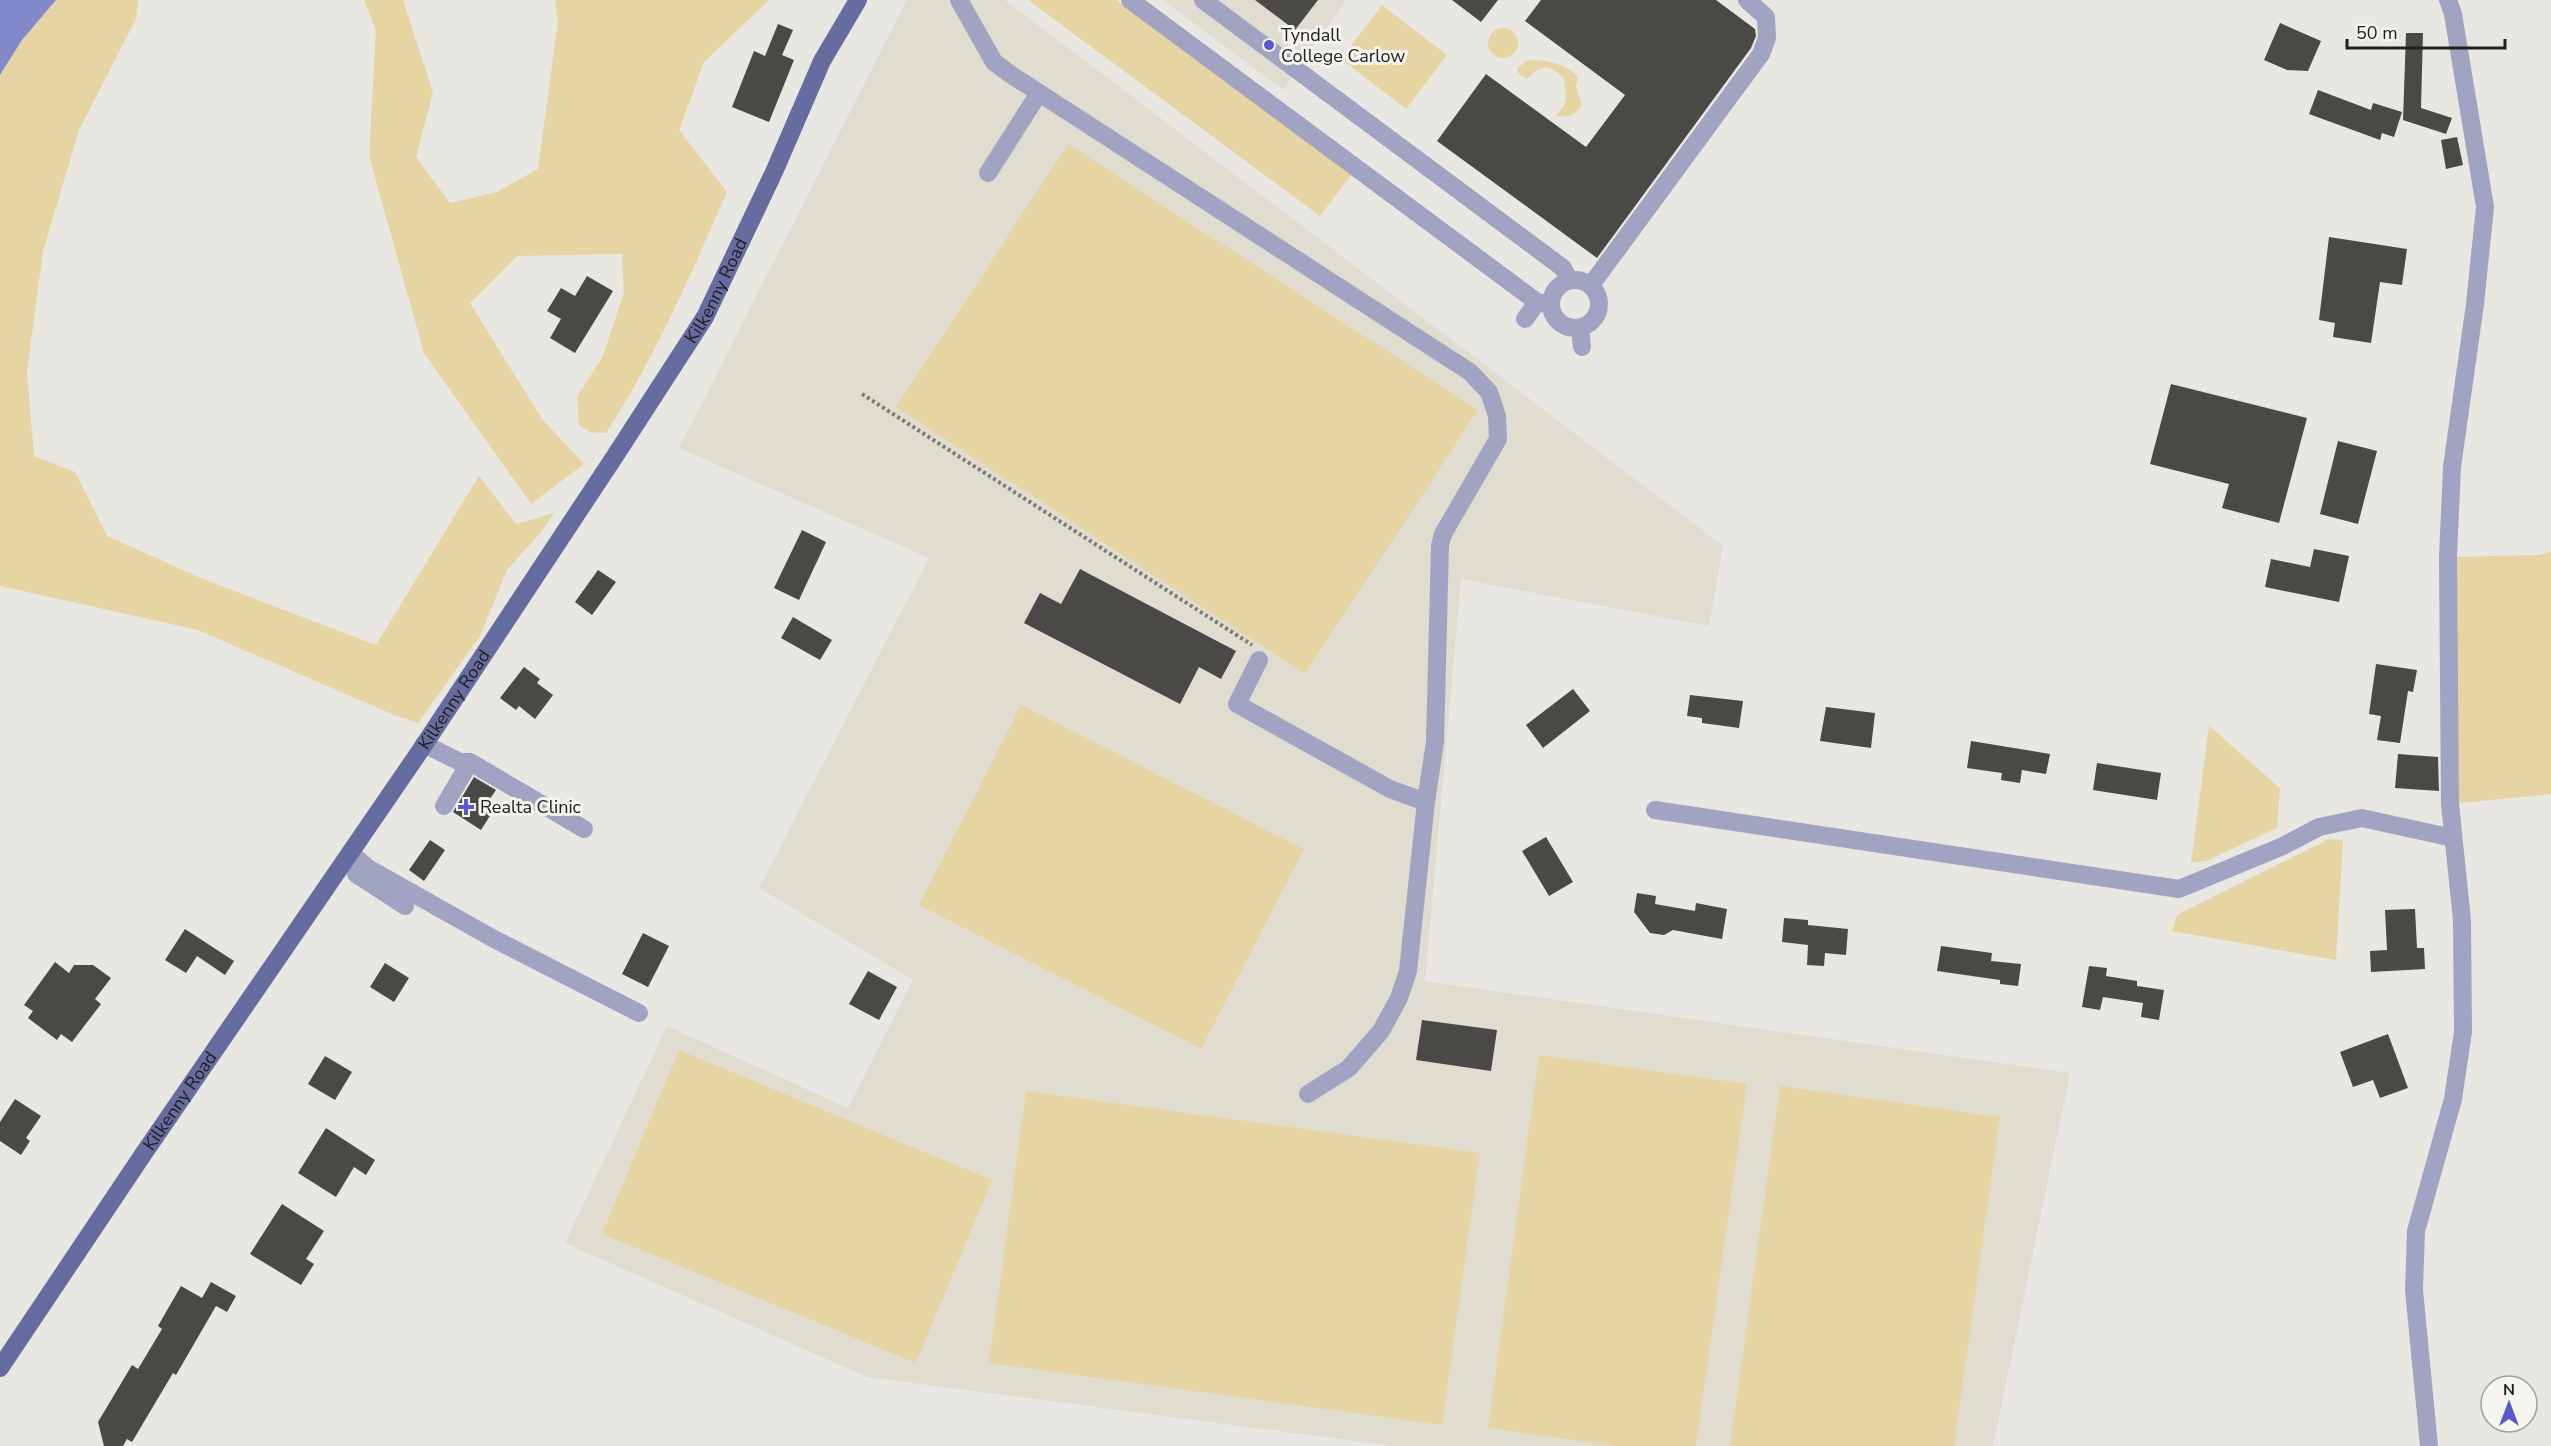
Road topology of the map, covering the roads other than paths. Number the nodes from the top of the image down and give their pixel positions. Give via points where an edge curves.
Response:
1 (858, 0) edge
2 (959, 0) edge
3 (1130, 0) edge
4 (1203, 0) edge
5 (1747, 0) edge
6 (2448, 0) edge
7 (1039, 93) junction
8 (988, 173) dead end
9 (1569, 280) junction
10 (1591, 285) junction
11 (1544, 304) junction
12 (1526, 320) dead end
13 (1580, 328) junction
14 (1582, 347) dead end
15 (1258, 660) road end
16 (424, 744) junction
17 (471, 762) junction
18 (1426, 802) junction
19 (444, 806) dead end
20 (1654, 810) dead end
21 (584, 830) dead end
22 (2453, 838) junction
23 (346, 858) junction
24 (405, 906) dead end
25 (639, 1013) dead end
26 (1308, 1094) dead end
27 (0, 1368) edge
28 (2428, 1446) edge

1 - 16 main road, Kilkenny Road via 822,62 705,317
2 - 7 street via 994,62
3 - 11 street
4 - 9 street via 1563,268
5 - 10 street via 1766,17 1767,38 1761,54
6 - 22 street via 2485,207 2452,466 2448,568
7 - 8 street
7 - 18 street via 1470,372 1489,392 1497,416 1498,439 1440,545 1436,742
9 - 10 street
9 - 11 street via 1555,289
10 - 13 street via 1604,316
11 - 12 street
11 - 13 street via 1557,321
13 - 14 street
15 - 18 street via 1237,704 1390,789
16 - 17 street via 460,762
16 - 23 main road, Kilkenny Road
17 - 19 street
17 - 21 street
18 - 26 street via 1408,970 1399,998 1381,1030 1349,1068
20 - 22 street via 2179,890 2319,827 2362,818
22 - 28 street via 2462,920 2463,1032 2453,1099 2416,1231 2414,1290
23 - 24 street
23 - 25 street
23 - 27 main road, Kilkenny Road

